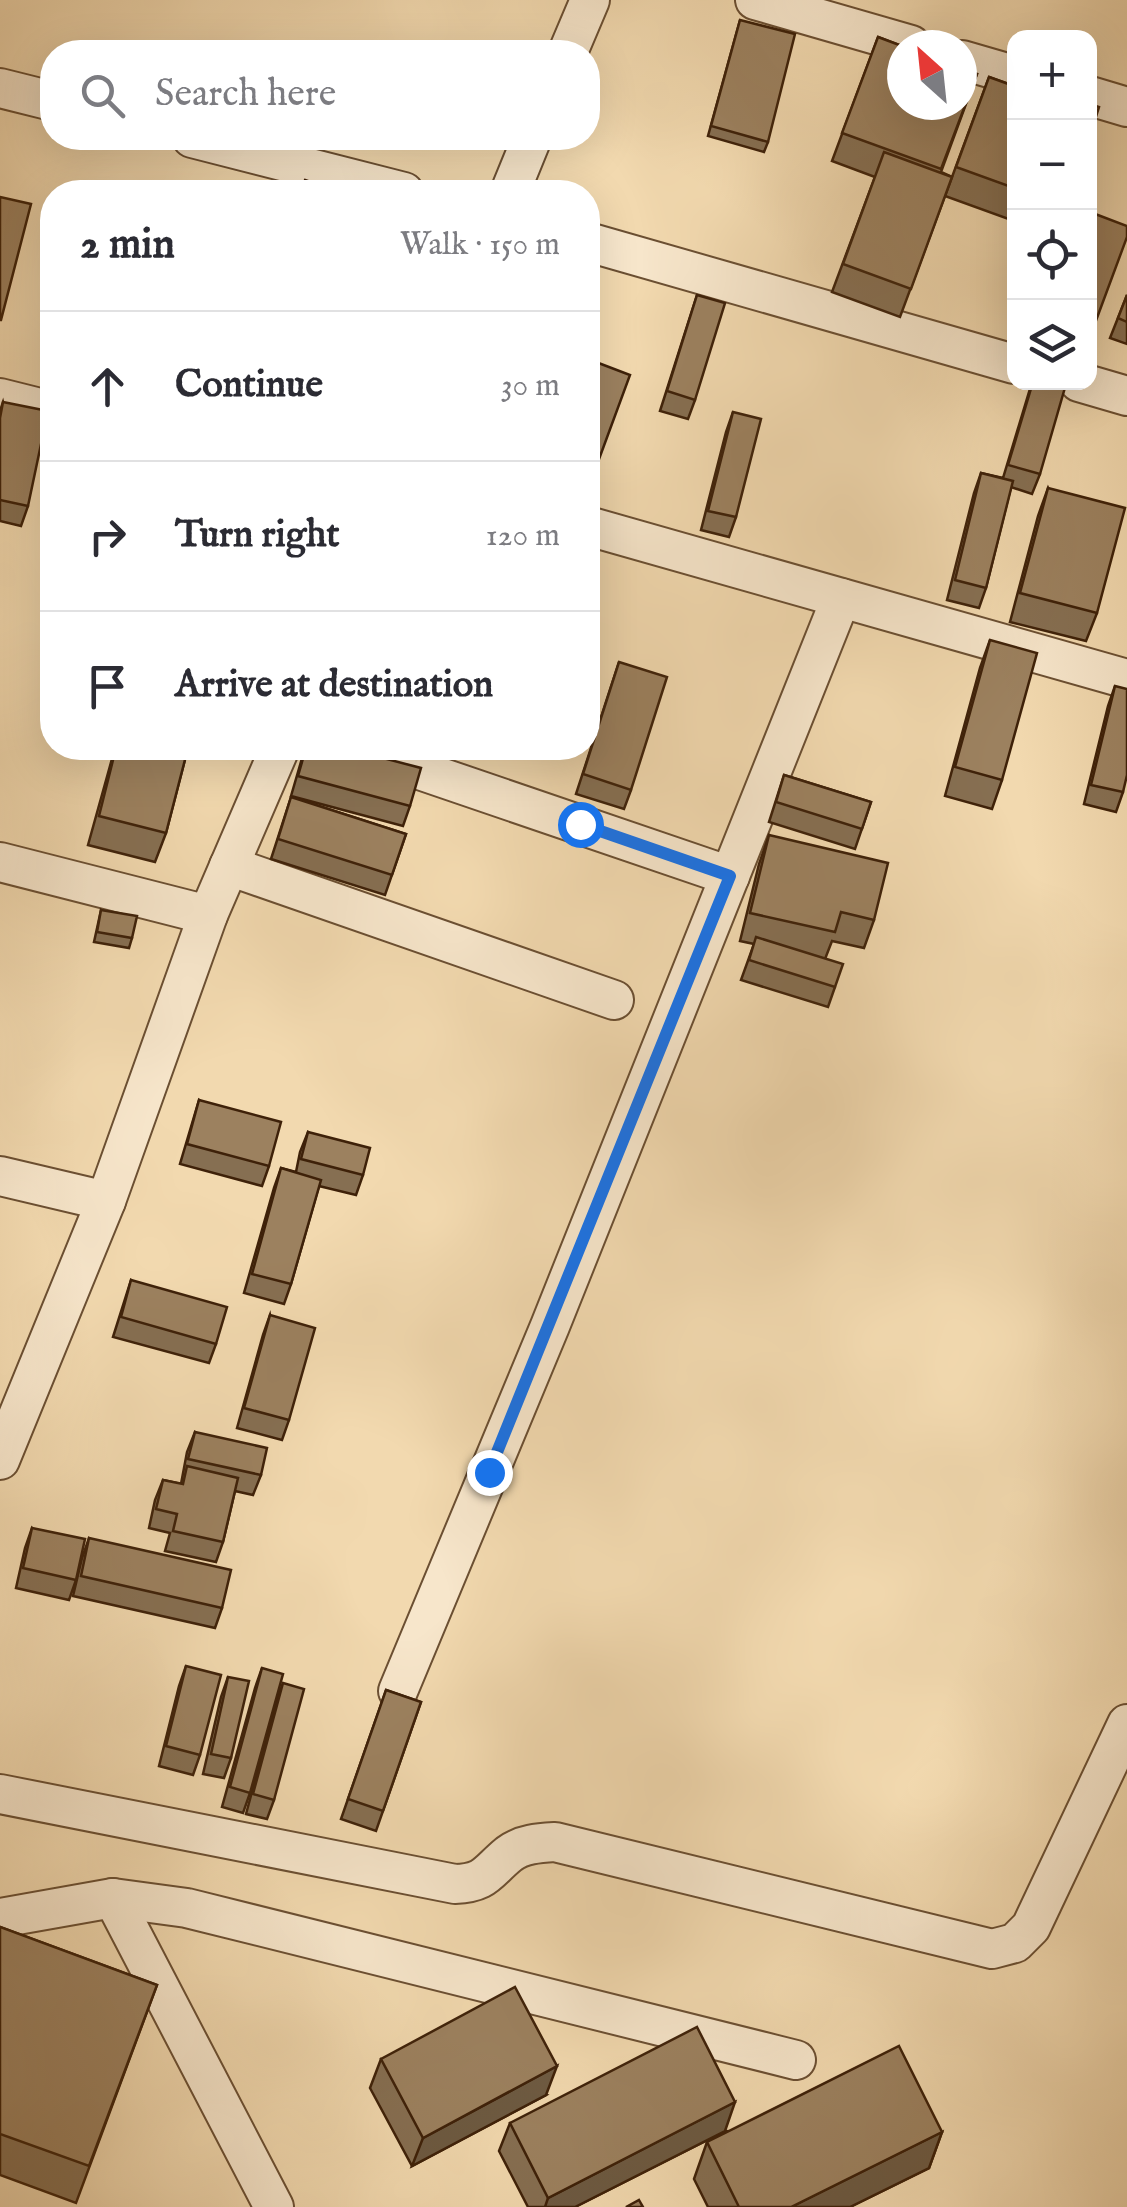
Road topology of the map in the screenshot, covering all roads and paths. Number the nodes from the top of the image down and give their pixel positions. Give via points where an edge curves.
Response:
1 (590, 0) edge
2 (756, 0) edge
3 (887, 38) edge
4 (573, 40) edge
5 (977, 64) edge
6 (1007, 73) edge
7 (0, 88) edge
8 (1097, 98) edge
9 (40, 99) edge
10 (1127, 107) edge
11 (239, 150) edge
12 (527, 150) edge
13 (357, 180) edge
14 (515, 180) edge
15 (600, 245) edge
16 (1007, 362) edge
17 (1097, 387) edge
18 (1127, 396) edge
19 (0, 398) edge
20 (40, 407) edge
21 (600, 529) edge
22 (841, 598) junction
23 (1127, 679) edge
24 (275, 760) edge
25 (390, 760) edge
26 (0, 862) edge
27 (229, 866) junction
28 (730, 876) junction
29 (208, 915) junction
30 (614, 1000) dead end
31 (0, 1176) edge
32 (106, 1201) junction
33 (0, 1460) edge
34 (398, 1692) edge
35 (1127, 1724) edge
36 (0, 1794) edge
37 (113, 1898) junction
38 (0, 1918) edge
39 (796, 2060) dead end
40 (274, 2207) edge

1 - 4 street
2 - 3 street
5 - 6 street
7 - 9 street
8 - 10 street
11 - 13 street
12 - 14 street
15 - 16 street
17 - 18 street
19 - 20 street
21 - 22 street
22 - 23 street
22 - 28 street
24 - 27 street
25 - 28 street
26 - 29 street
27 - 29 street
27 - 30 street
28 - 34 street
29 - 32 street
31 - 32 street
32 - 33 street
35 - 36 street via 1031,1928 1015,1944 992,1949 555,1842 530,1844 475,1883 455,1884
37 - 38 street
37 - 39 street via 187,1908
37 - 40 street

